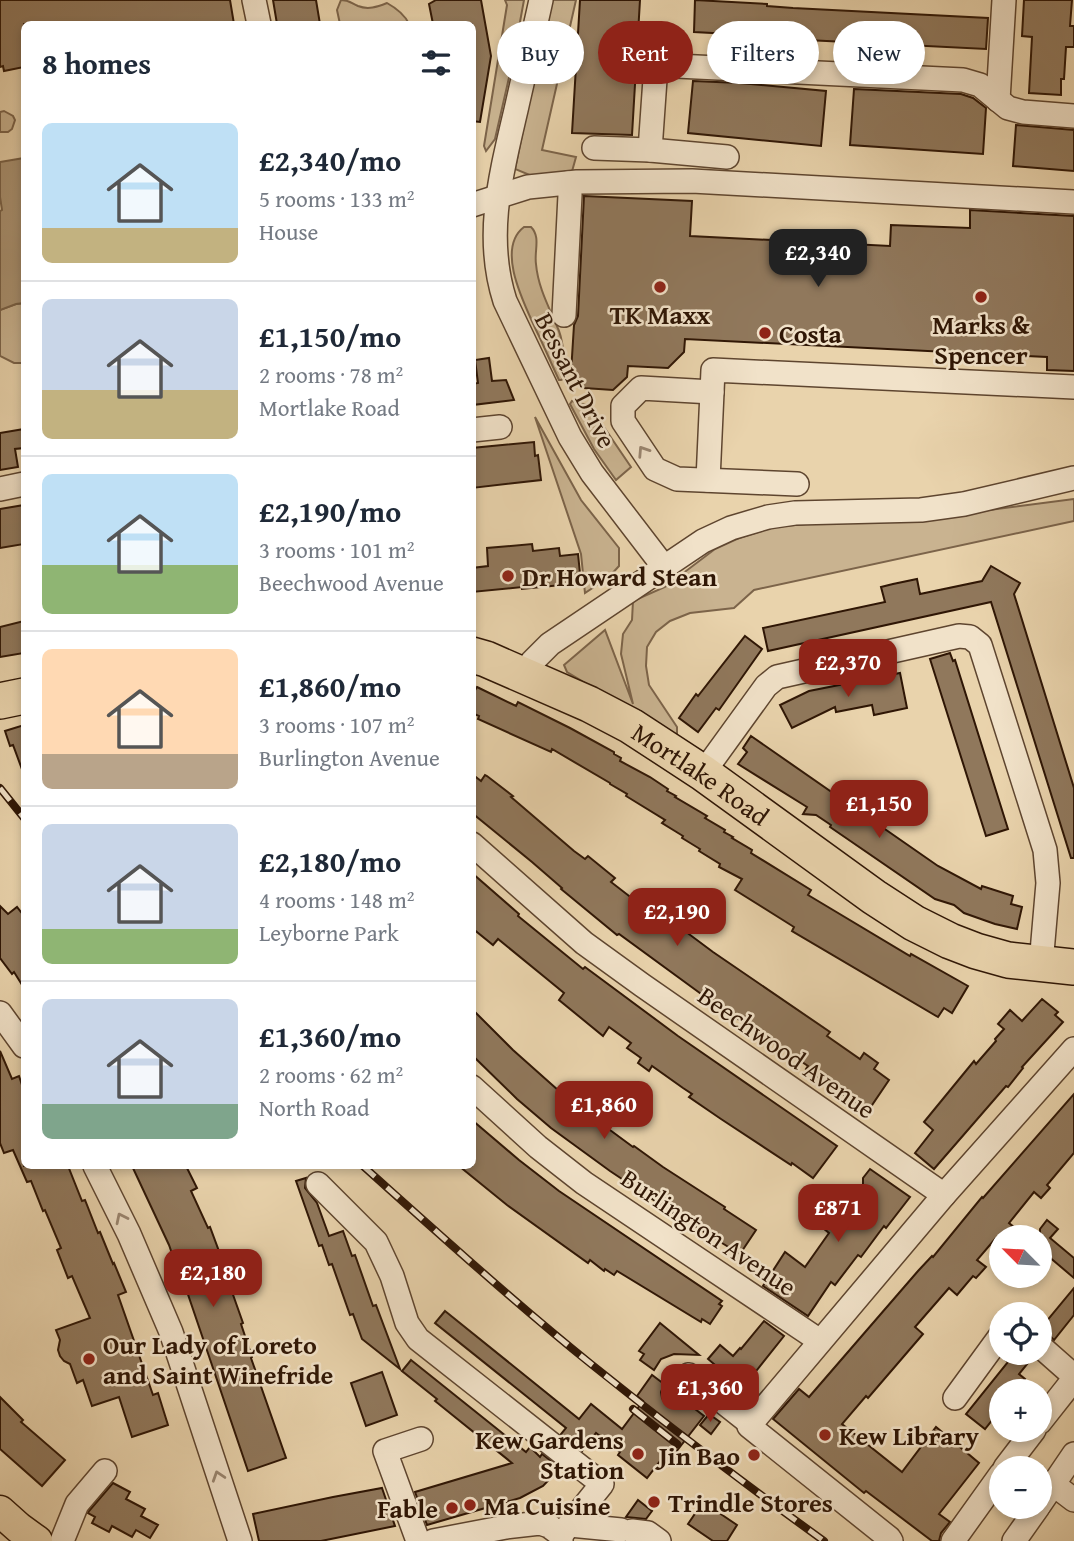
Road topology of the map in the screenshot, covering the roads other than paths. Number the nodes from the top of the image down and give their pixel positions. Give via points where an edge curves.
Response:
1 (254, 0) edge
2 (541, 0) edge
3 (1004, 0) edge
4 (258, 21) edge
5 (998, 100) junction
6 (1074, 116) edge
7 (594, 148) dead end
8 (650, 150) junction
9 (727, 157) dead end
10 (568, 183) junction
11 (497, 197) junction
12 (1074, 202) edge
13 (476, 204) edge
14 (564, 315) dead end
15 (1074, 387) edge
16 (712, 392) junction
17 (500, 427) dead end
18 (476, 430) edge
19 (1074, 478) edge
20 (708, 480) junction
21 (797, 484) dead end
22 (21, 485) edge
23 (0, 489) edge
24 (664, 567) junction
25 (476, 656) edge
26 (522, 676) junction
27 (21, 697) edge
28 (0, 701) edge
29 (702, 773) junction
30 (476, 847) edge
31 (1057, 965) edge
32 (0, 1013) edge
33 (21, 1042) edge
34 (1074, 1049) edge
35 (476, 1091) edge
36 (96, 1169) edge
37 (318, 1184) dead end
38 (944, 1195) junction
39 (820, 1341) junction
40 (989, 1351) edge
41 (1052, 1357) edge
42 (1074, 1378) edge
43 (675, 1393) dead end
44 (955, 1398) dead end
45 (1052, 1406) edge
46 (750, 1425) junction
47 (421, 1439) dead end
48 (1025, 1442) edge
49 (1074, 1454) edge
50 (1014, 1456) edge
51 (104, 1471) dead end
52 (1053, 1484) joint
53 (989, 1491) edge
54 (1074, 1500) edge
55 (0, 1511) edge
56 (1029, 1519) edge
57 (564, 1534) edge
58 (958, 1534) edge
59 (895, 1540) edge
60 (37, 1541) edge
61 (62, 1541) edge
62 (240, 1541) edge
63 (418, 1541) edge
64 (433, 1541) edge
65 (659, 1541) edge
66 (1014, 1541) edge

1 - 4 street
2 - 11 street, Bessant Drive
3 - 5 street
5 - 6 street via 1023,112
5 - 8 street via 980,85 963,80 656,65
7 - 8 street
8 - 9 street
10 - 11 street via 528,187
10 - 12 street via 692,181
10 - 14 street
11 - 13 street
11 - 24 street, Bessant Drive via 495,259 505,301 570,437
15 - 16 street via 713,370
16 - 20 street
20 -> 16 street via 677,479 655,469 623,421 623,406 641,388
17 - 18 street
19 - 24 street via 964,505 796,513 747,522 709,538
20 - 21 street
22 - 23 street
24 - 26 street via 550,644
25 - 26 highway, Mortlake Road
26 - 29 highway, Mortlake Road via 631,726
27 - 28 highway
29 - 31 highway, Mortlake Road via 914,923 976,951
29 - 31 street via 777,677 971,637 980,645 1045,850
30 - 38 street, Beechwood Avenue via 594,950
32 - 33 street
34 - 38 street
35 - 39 street, Burlington Avenue via 584,1183
62 -> 36 street via 171,1332
37 - 57 street via 376,1242 407,1323 418,1339 602,1483
38 - 39 street
39 - 46 street
40 - 44 street
41 - 42 street
42 - 45 street
43 - 46 street via 688,1376
46 - 59 street
47 - 63 street via 385,1451
48 - 50 street
49 - 52 street
51 - 61 street via 78,1504
52 - 54 street
53 - 58 street
55 - 60 main road
56 - 66 street
57 - 64 street via 540,1523
57 - 65 street via 627,1531 648,1533

